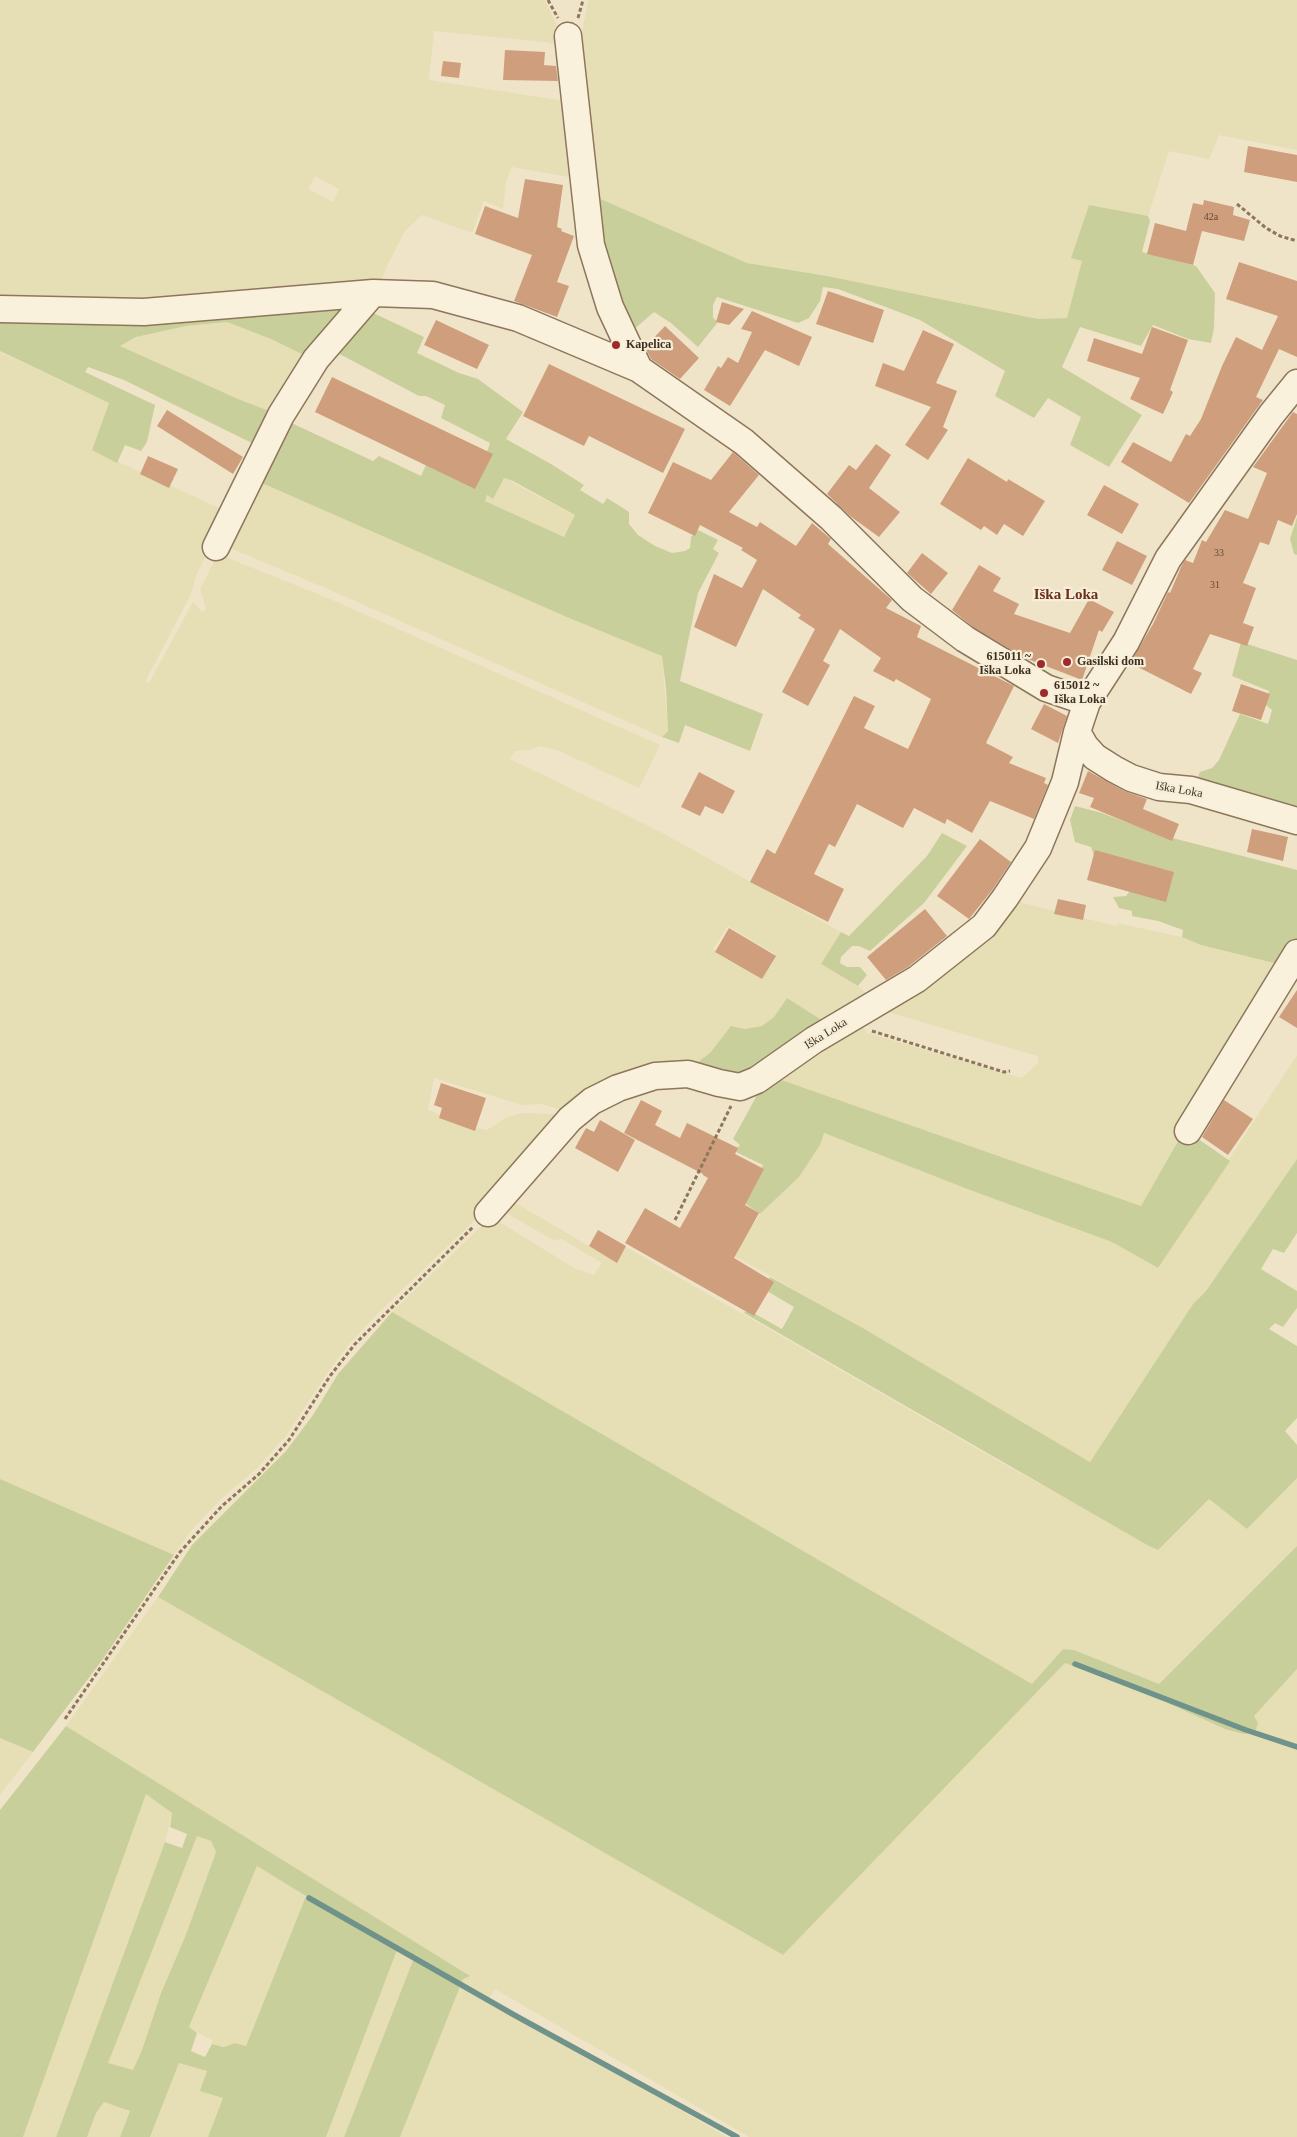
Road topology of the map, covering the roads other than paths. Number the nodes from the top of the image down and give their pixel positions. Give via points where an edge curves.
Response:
1 (568, 36) dead end
2 (373, 293) junction
3 (0, 309) edge
4 (639, 369) junction
5 (1297, 383) edge
6 (216, 547) dead end
7 (1087, 702) junction
8 (1077, 732) junction
9 (1297, 821) edge
10 (1297, 953) edge
11 (1188, 1130) dead end
12 (488, 1213) road end

1 - 4 street via 591,245 610,307
2 - 3 street via 144,312
2 - 4 street via 432,295 518,318
2 - 6 street via 316,359 281,415
4 - 7 street via 744,442 831,518 912,599 965,639 1046,688
5 - 7 street, Iška Loka via 1271,414 1168,559 1126,642
7 - 8 street, Iška Loka
8 - 9 street, Iška Loka via 1095,757 1131,778 1159,788 1191,790
8 - 12 street, Iška Loka via 1065,782 1038,848 984,926 917,979 814,1040 757,1080 740,1087 688,1074 655,1076 592,1101 570,1119
10 - 11 street

